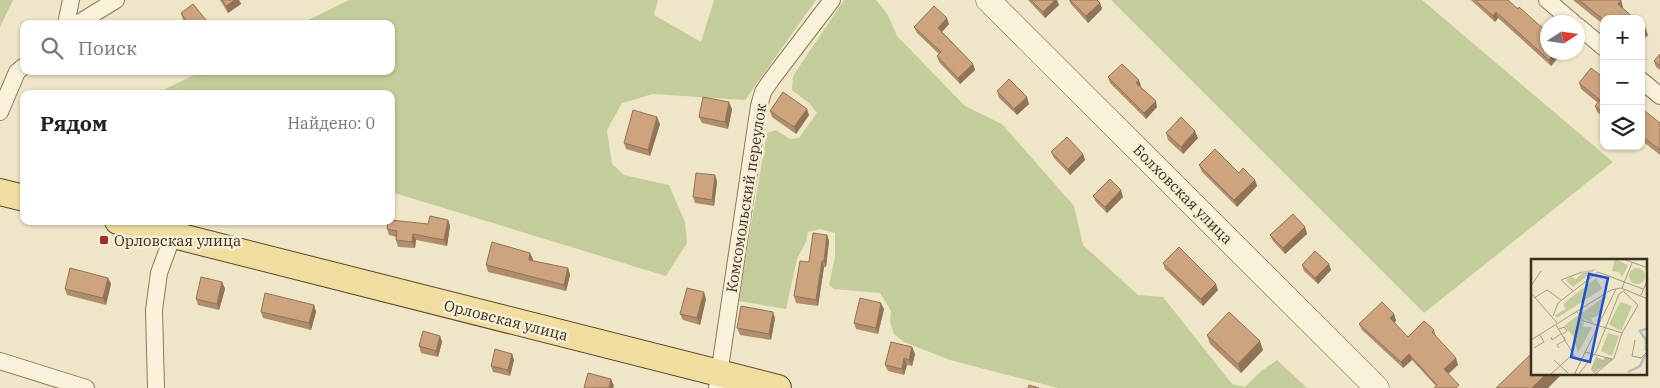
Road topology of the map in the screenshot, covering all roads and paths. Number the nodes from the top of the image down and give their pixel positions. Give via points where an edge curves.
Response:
1 (71, 0) edge
2 (116, 0) edge
3 (832, 0) edge
4 (988, 0) edge
5 (1547, 0) edge
6 (1565, 15) edge
7 (67, 20) edge
8 (84, 20) edge
9 (1585, 32) edge
10 (1600, 45) edge
11 (20, 69) edge
12 (1645, 83) edge
13 (1660, 96) edge
14 (0, 112) edge
15 (0, 192) edge
16 (20, 197) edge
17 (134, 225) edge
18 (173, 235) junction
19 (0, 361) edge
20 (719, 381) edge
21 (86, 388) edge
22 (156, 388) edge
23 (778, 388) edge
24 (1377, 388) edge

1 - 7 street
2 - 8 street
3 - 20 street, Комсомольский переулок via 763,92
4 - 24 main road, Болховская улица
5 - 6 street
9 - 10 street
11 - 14 street
12 - 13 street
15 - 16 main road
17 - 18 main road, Орловская улица
18 - 20 main road, Орловская улица
18 - 22 street via 159,273 154,310
19 - 21 street
20 - 23 main road, Орловская улица

